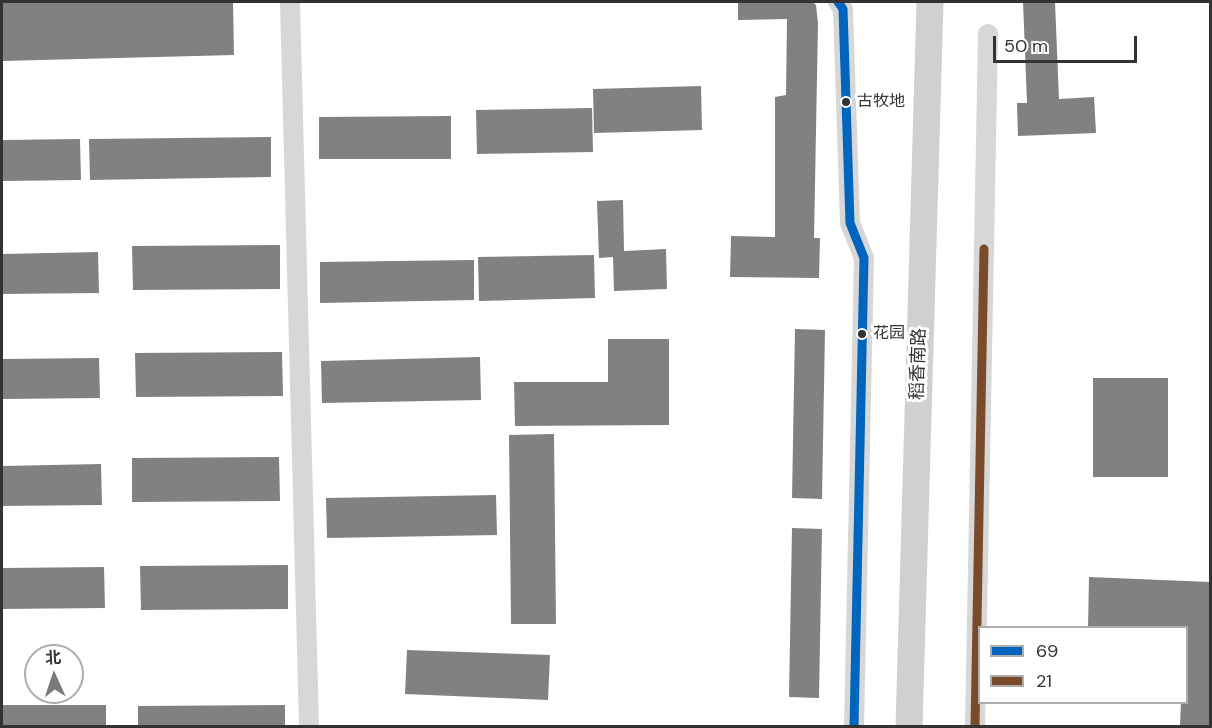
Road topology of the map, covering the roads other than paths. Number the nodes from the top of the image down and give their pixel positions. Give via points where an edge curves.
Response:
1 (290, 2) edge
2 (838, 2) edge
3 (930, 2) edge
4 (988, 34) dead end
5 (309, 726) edge
6 (854, 726) edge
7 (909, 726) edge
8 (975, 726) edge

1 - 5 street
2 - 6 street via 843,9 850,223 864,258
3 - 7 main road, 稻香南路
4 - 8 street

